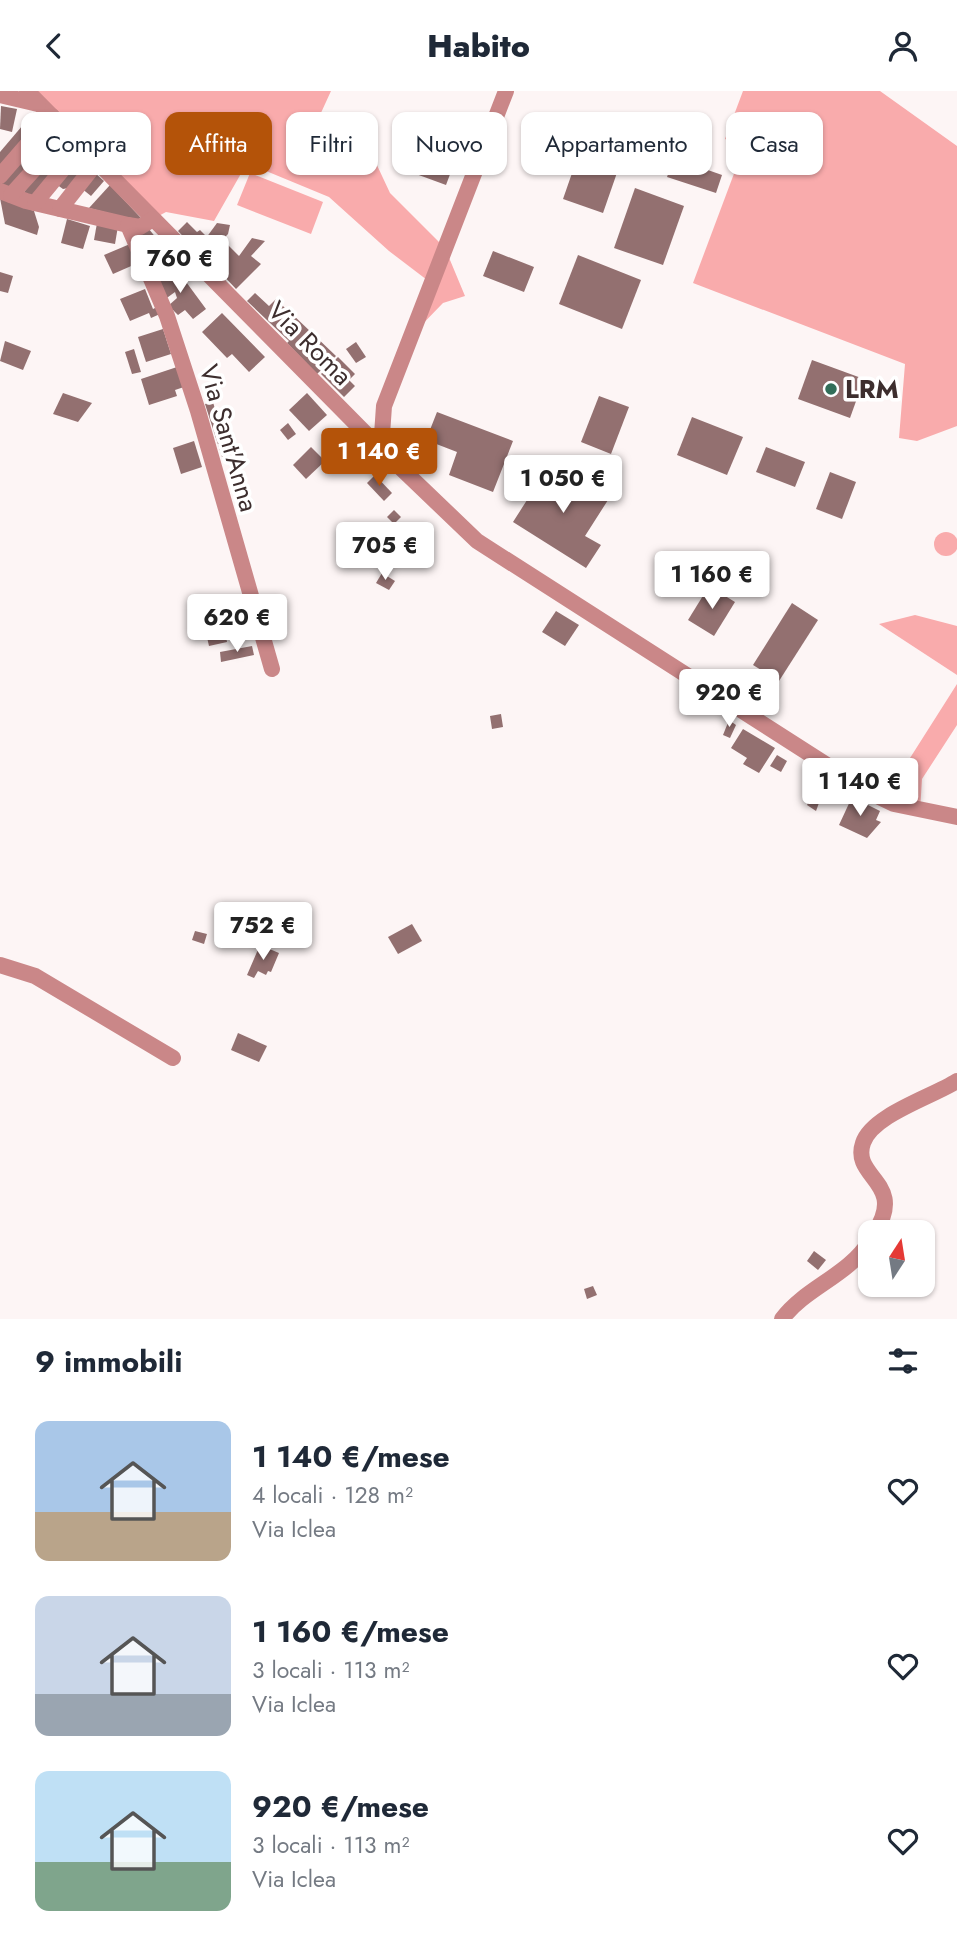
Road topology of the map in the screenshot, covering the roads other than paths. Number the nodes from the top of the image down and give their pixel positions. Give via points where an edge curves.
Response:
1 (27, 91) edge
2 (506, 91) edge
3 (1, 93) edge
4 (46, 110) junction
5 (24, 175) edge
6 (58, 175) edge
7 (87, 175) edge
8 (110, 175) edge
9 (0, 176) edge
10 (6, 193) edge
11 (35, 203) junction
12 (60, 209) junction
13 (153, 219) junction
14 (128, 225) junction
15 (384, 405) junction
16 (383, 422) junction
17 (363, 424) junction
18 (381, 450) junction
19 (272, 669) dead end
20 (957, 817) edge
21 (0, 965) edge
22 (173, 1058) dead end
23 (957, 1081) edge
24 (879, 1220) edge
25 (858, 1259) edge
26 (782, 1319) edge

1 - 4 street, Via Roma
2 - 15 street
3 - 4 street
4 - 9 street
5 - 10 street
6 - 11 street
7 - 12 street
8 - 13 street, Via Roma
10 - 11 street
11 - 12 street
12 - 14 street
13 - 14 street via 140,227
13 - 17 street, Via Roma via 344,412
14 - 19 street, Via Sant'Anna via 167,316 198,411
15 - 16 street
15 - 17 street
16 - 17 street via 372,431
16 - 18 street
17 - 18 street, Via Roma
18 - 20 street, Via Roma via 477,541 824,763 894,804
21 - 22 street via 35,976
23 - 24 street via 880,1122 863,1142 866,1169 883,1188 886,1201
25 - 26 street via 793,1305

